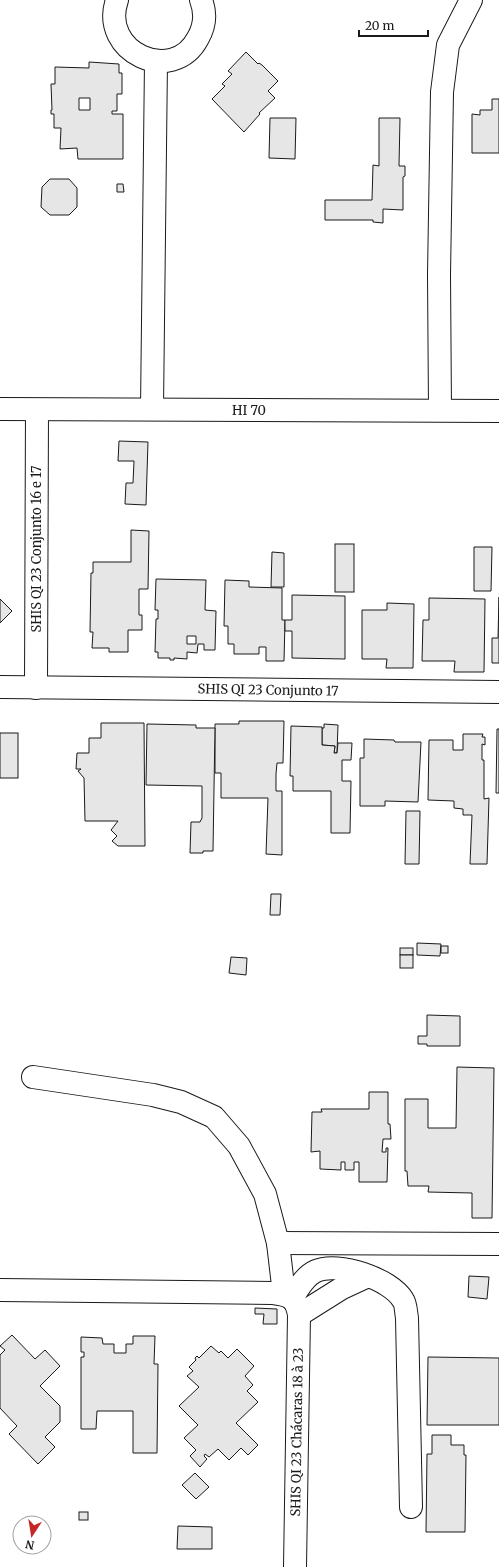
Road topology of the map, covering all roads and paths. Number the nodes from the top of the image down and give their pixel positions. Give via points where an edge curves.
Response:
1 (117, 0) edge
2 (201, 0) edge
3 (471, 0) edge
4 (156, 62) junction
5 (0, 409) edge
6 (152, 409) junction
7 (36, 410) junction
8 (440, 410) junction
9 (499, 411) edge
10 (0, 687) edge
11 (36, 688) junction
12 (499, 692) edge
13 (33, 1077) dead end
14 (278, 1243) junction
15 (499, 1244) edge
16 (0, 1290) edge
17 (292, 1303) junction
18 (411, 1507) dead end
19 (295, 1567) edge

1 - 4 street via 114,24 119,38 128,50 141,58
2 - 4 street via 204,16 196,44 185,54 171,60
3 - 8 street via 448,45 442,92
4 - 6 street
5 - 7 street, HI 70
6 - 7 street, HI 70
6 - 8 street, HI 70
7 - 11 street, SHIS QI 23 Conjunto 16 e 17
8 - 9 street, HI 70
10 - 11 street, SHIS QI 23 Conjunto 17
11 - 12 street, SHIS QI 23 Conjunto 17
13 - 14 street, SHIS QI 23 Chácaras 18 à 23 via 153,1095 181,1102 214,1117 239,1146 265,1194
14 - 15 street
14 - 17 street, SHIS QI 23 Chácaras 18 à 23
16 - 17 street via 273,1293
17 - 18 street via 342,1288 368,1276 388,1285 404,1300 407,1318
17 - 19 street, SHIS QI 23 Chácaras 18 à 23

